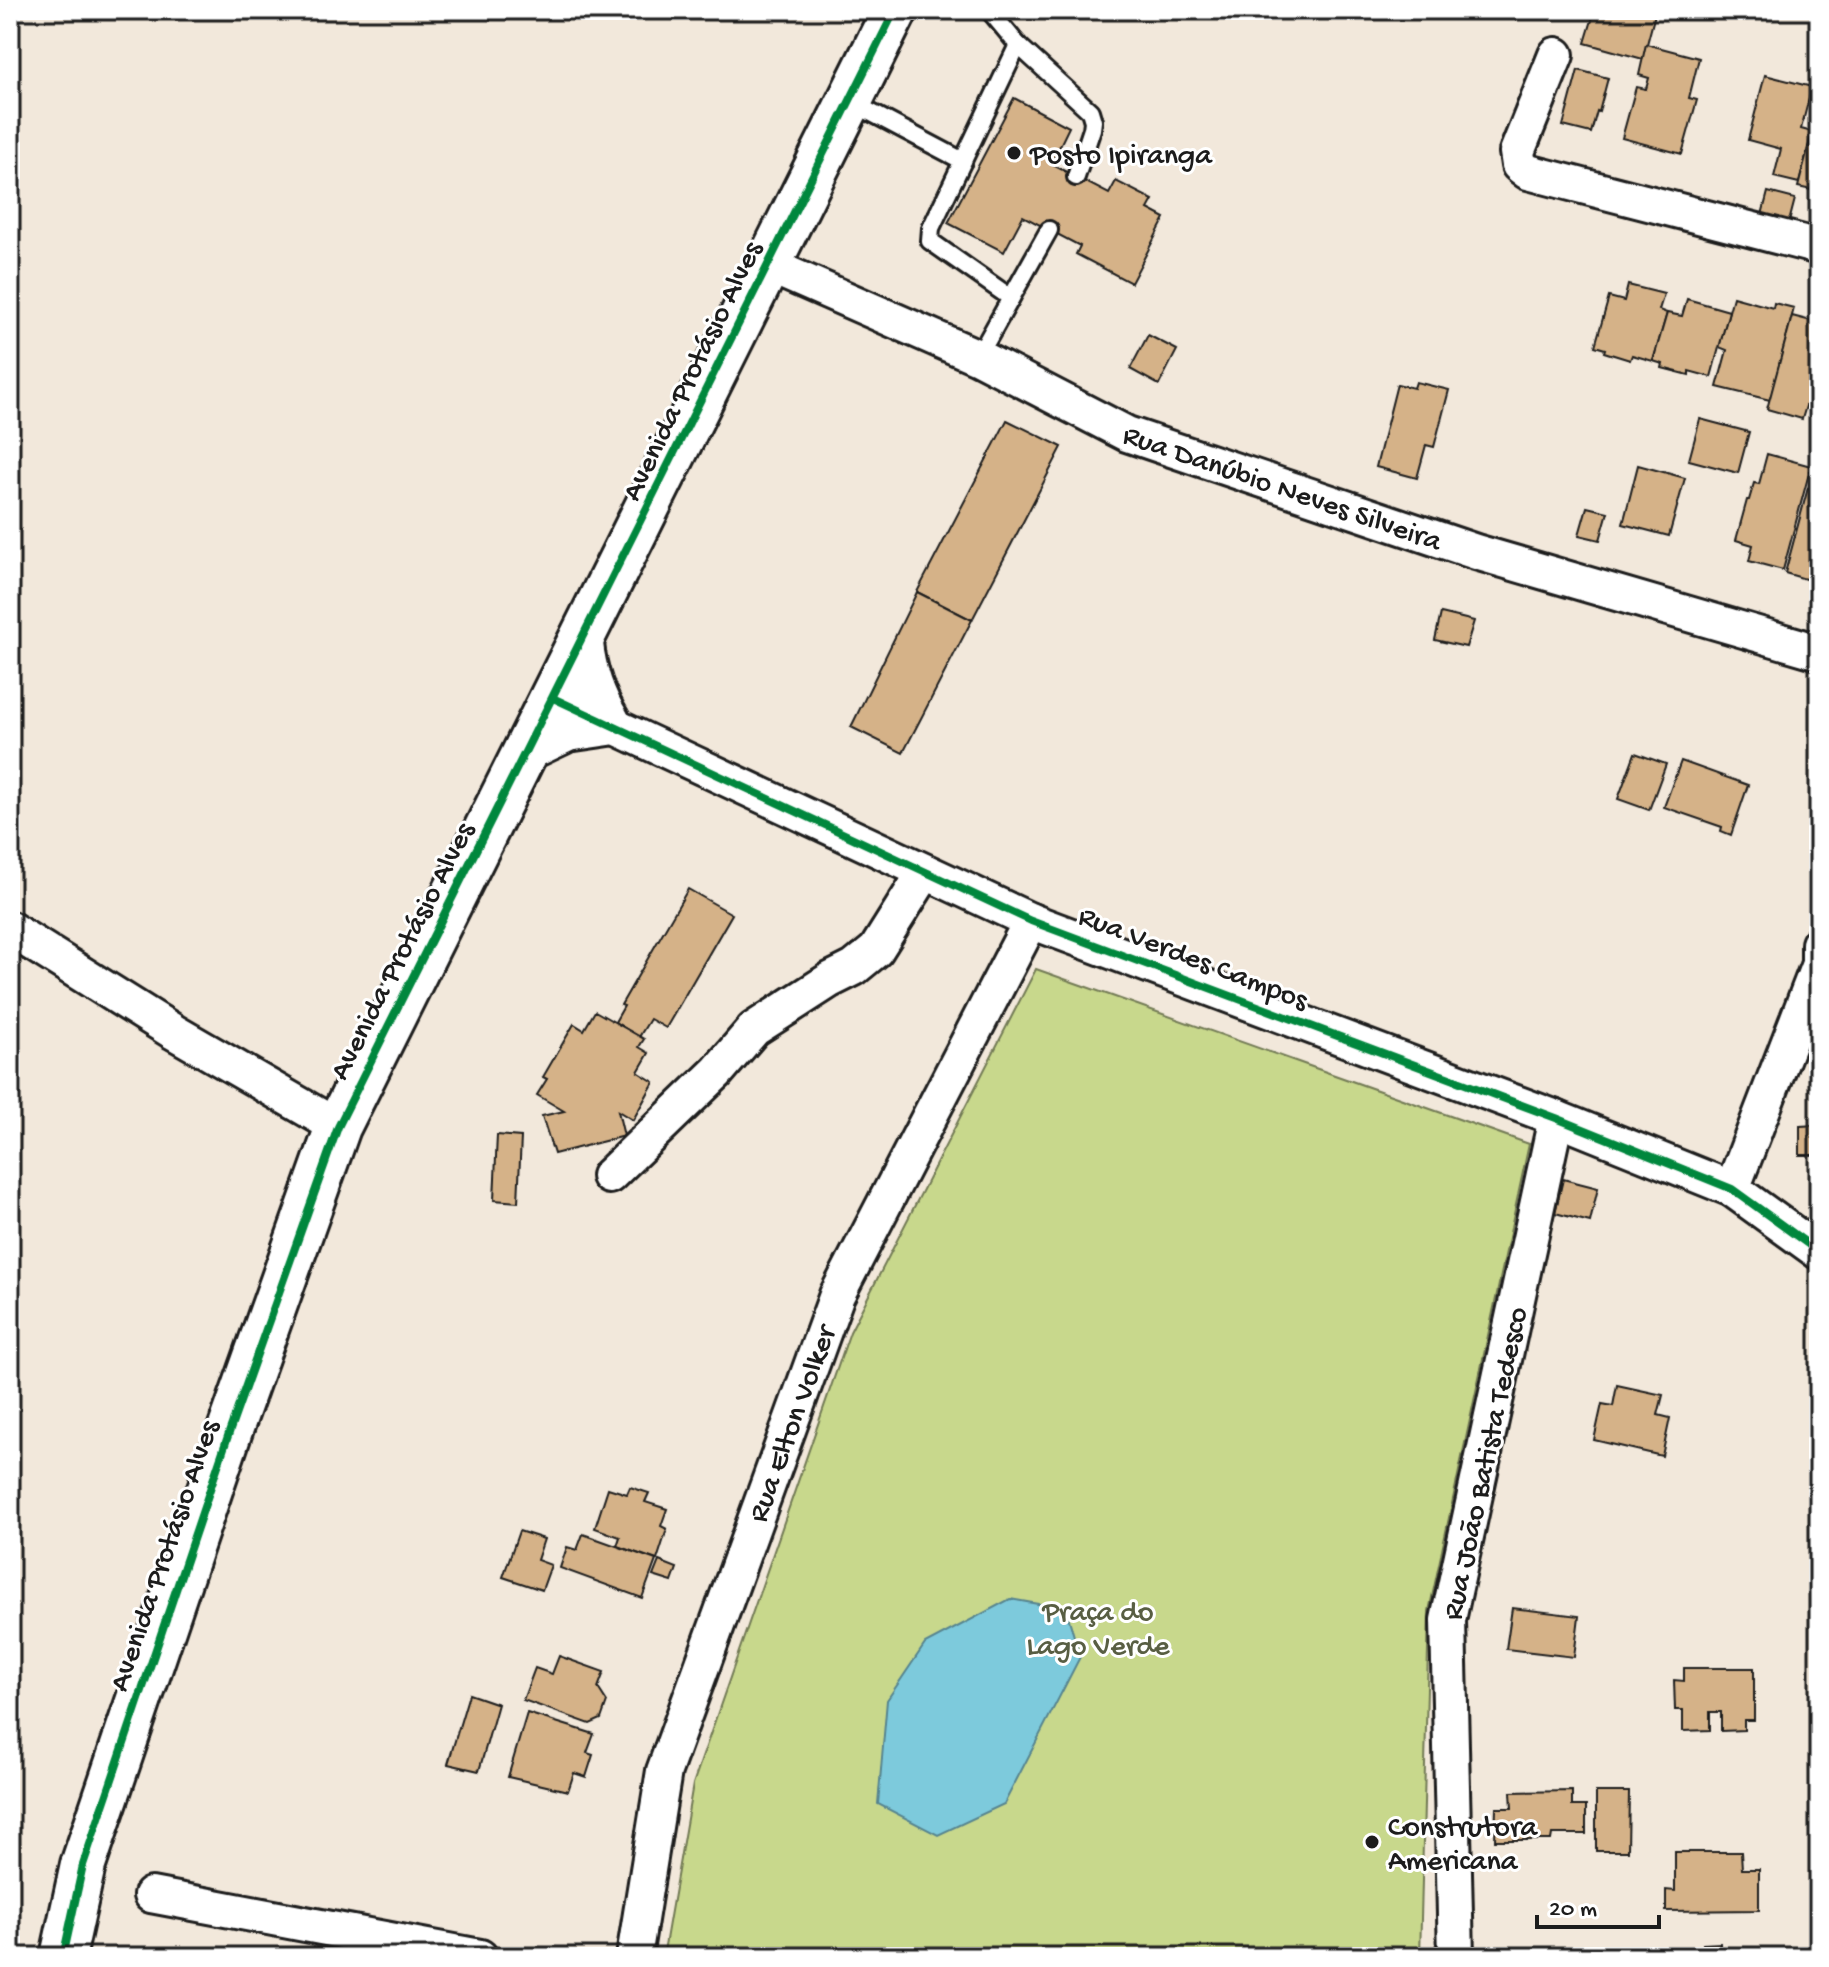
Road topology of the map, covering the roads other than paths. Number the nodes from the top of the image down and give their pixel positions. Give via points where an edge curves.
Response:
1 (895, 10) edge
2 (989, 10) edge
3 (1018, 45) junction
4 (1556, 55) dead end
5 (850, 102) junction
6 (963, 161) junction
7 (1076, 177) dead end
8 (1049, 230) dead end
9 (1819, 247) edge
10 (768, 265) junction
11 (1011, 298) junction
12 (978, 357) junction
13 (581, 644) junction
14 (1819, 652) edge
15 (553, 698) junction
16 (608, 723) junction
17 (529, 747) junction
18 (925, 872) junction
19 (1031, 921) junction
20 (10, 929) edge
21 (1819, 944) edge
22 (1556, 1118) junction
23 (338, 1127) junction
24 (609, 1176) dead end
25 (1732, 1189) junction
26 (1819, 1252) edge
27 (151, 1895) dead end
28 (63, 1957) edge
29 (480, 1957) edge
30 (634, 1957) edge
31 (1456, 1957) edge

1 - 5 main road, Avenida Protásio Alves
2 - 3 lane
3 - 6 lane
3 - 7 lane via 1090,111 1092,129
4 - 9 street via 1517,152 1519,165 1528,172
5 - 6 lane
5 - 10 main road, Avenida Protásio Alves
6 - 11 lane via 931,228 930,241
8 - 11 lane
10 - 12 street, Rua Danúbio Neves Silveira
10 - 13 main road, Avenida Protásio Alves
11 - 12 lane
12 - 14 street, Rua Danúbio Neves Silveira via 1127,434 1476,552
13 - 15 main road, Avenida Protásio Alves
13 - 16 main road via 588,685
15 - 16 street, Rua Verdes Campos
15 - 17 main road, Avenida Protásio Alves
16 - 17 main road via 567,729
16 - 18 street, Rua Verdes Campos
17 - 23 main road, Avenida Protásio Alves
18 - 19 street, Rua Verdes Campos
18 - 24 street via 876,950 754,1029
19 - 22 street, Rua Verdes Campos
19 - 30 street, Rua Elton Volker via 837,1295 664,1771
20 - 23 street
21 - 25 street via 1819,964
22 - 25 street, Rua Verdes Campos
22 - 31 street, Rua João Batista Tedesco via 1448,1620
23 - 28 main road, Avenida Protásio Alves via 83,1865
25 - 26 street, Rua Verdes Campos
27 - 29 street

